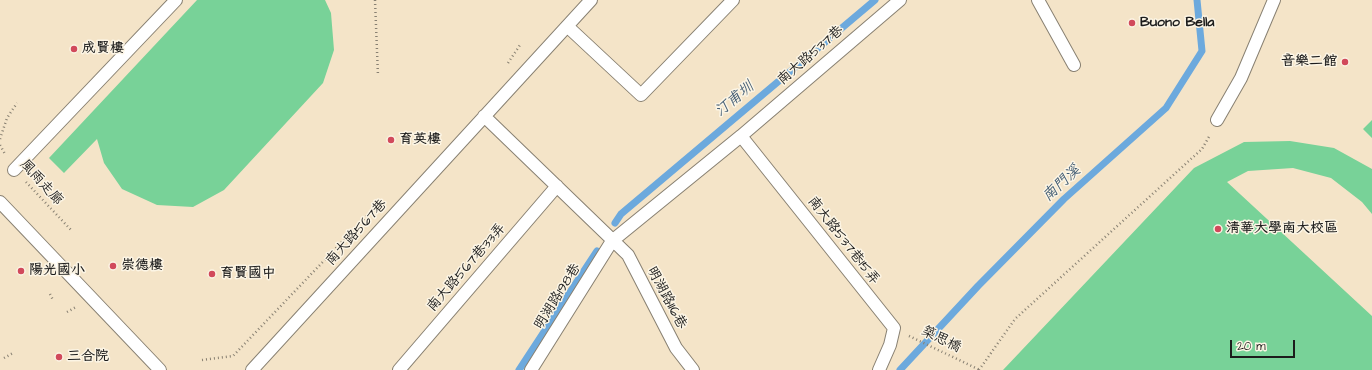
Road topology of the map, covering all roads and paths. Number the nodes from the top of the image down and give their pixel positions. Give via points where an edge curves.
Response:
1 (176, 0) edge
2 (375, 0) edge
3 (591, 0) edge
4 (734, 0) edge
5 (900, 0) edge
6 (1038, 0) edge
7 (1274, 0) edge
8 (567, 26) junction
9 (520, 46) dead end
10 (507, 64) dead end
11 (1074, 65) dead end
12 (378, 76) dead end
13 (18, 103) dead end
14 (484, 116) junction
15 (1218, 120) joint
16 (741, 136) junction
17 (0, 138) edge
18 (0, 145) edge
19 (14, 170) junction
20 (557, 186) junction
21 (386, 196) dead end
22 (0, 202) edge
23 (72, 231) dead end
24 (612, 241) junction
25 (50, 294) dead end
26 (53, 300) dead end
27 (76, 307) dead end
28 (67, 312) dead end
29 (894, 328) junction
30 (12, 353) dead end
31 (4, 358) dead end
32 (202, 360) dead end
33 (160, 370) edge
34 (252, 370) edge
35 (399, 370) edge
36 (531, 370) edge
37 (693, 370) edge
38 (879, 370) edge
39 (979, 370) edge

1 - 19 lane
2 - 12 path
3 - 8 lane, 南大路567巷
4 - 8 lane via 641,95
5 - 16 lane, 南大路537巷
6 - 11 lane
7 - 15 lane via 1241,78
8 - 14 lane, 南大路567巷
9 - 10 path
13 - 17 path via 7,118
14 - 20 lane
14 - 34 lane, 南大路567巷
15 - 39 path via 1202,149 1016,319
16 - 24 lane, 南大路537巷
16 - 29 lane, 南大路537巷15弄
18 - 19 path, 風雨走廊
19 - 23 path, 風雨走廊
20 - 24 lane
20 - 35 lane, 南大路567巷33弄
21 - 32 path via 233,356
22 - 33 lane
24 - 36 lane, 明湖路198巷
24 - 37 lane, 明湖路116巷 via 628,255 676,348
25 - 26 path
27 - 28 path
29 - 38 lane
29 - 39 path, 築思橋
30 - 31 path

